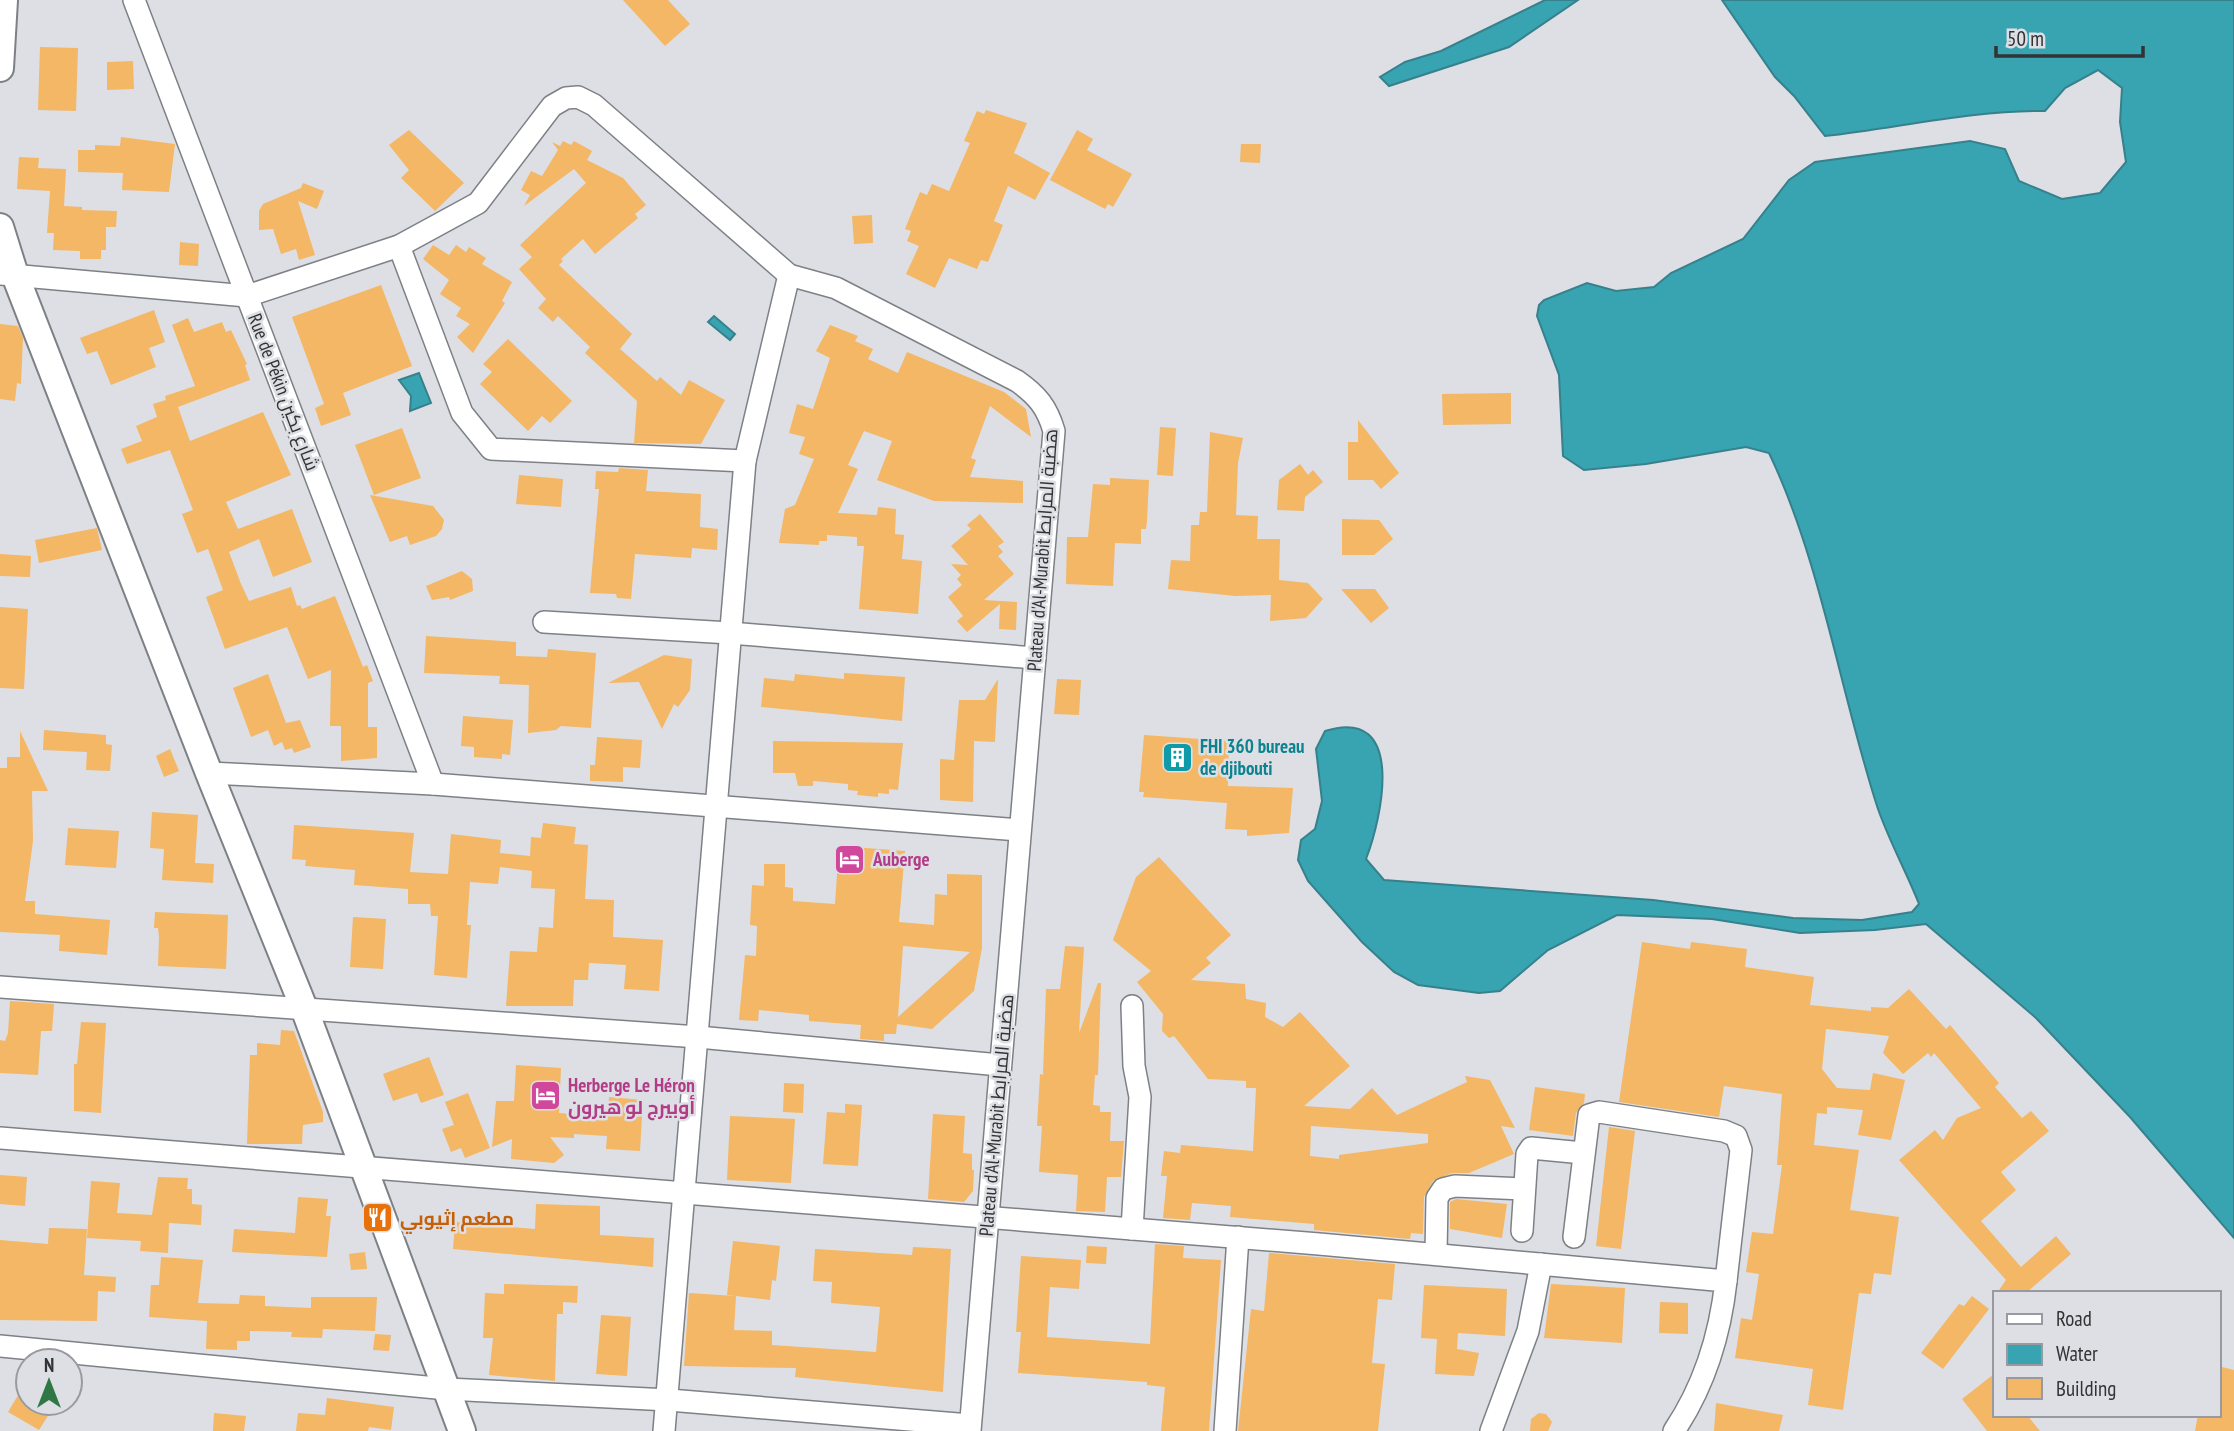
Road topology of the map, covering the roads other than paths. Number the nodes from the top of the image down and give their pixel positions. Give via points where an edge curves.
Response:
1 (5, 0) edge
2 (134, 0) edge
3 (0, 68) edge
4 (0, 227) edge
5 (399, 246) junction
6 (7, 274) edge
7 (789, 275) junction
8 (247, 296) junction
9 (745, 461) junction
10 (544, 622) dead end
11 (730, 633) junction
12 (1035, 658) junction
13 (209, 773) junction
14 (433, 784) junction
15 (716, 807) junction
16 (1020, 830) junction
17 (0, 986) edge
18 (1132, 1006) dead end
19 (304, 1008) junction
20 (698, 1037) junction
21 (1000, 1065) junction
22 (0, 1138) edge
23 (1583, 1153) junction
24 (366, 1168) junction
25 (1524, 1189) junction
26 (685, 1194) junction
27 (988, 1220) junction
28 (1132, 1229) junction
29 (1522, 1231) dead end
30 (1238, 1237) junction
31 (1574, 1237) dead end
32 (1436, 1254) junction
33 (1541, 1264) junction
34 (1726, 1280) junction
35 (0, 1346) edge
36 (447, 1390) junction
37 (669, 1401) junction
38 (970, 1428) edge
39 (462, 1431) edge
40 (664, 1431) edge
41 (1225, 1431) edge
42 (1491, 1431) edge
43 (1674, 1431) edge

1 - 3 street
2 - 8 street, Rue de Pékin شارع بكين
4 - 6 street
5 - 7 street, Plateau d'Al-Murabit هضبة المرابط via 478,203 544,114 566,98 578,97 594,105
5 - 8 street, Plateau d'Al-Murabit هضبة المرابط
5 - 9 street via 462,413 491,449
6 - 8 street, Plateau d'Al-Murabit هضبة المرابط
6 - 13 street
7 - 9 street
7 - 12 street, Plateau d'Al-Murabit هضبة المرابط via 836,288 1017,381 1048,410 1054,430
8 - 14 street, Rue de Pékin شارع بكين
9 - 11 street
10 - 11 street
11 - 12 street
11 - 15 street
12 - 16 street, Plateau d'Al-Murabit هضبة المرابط
13 - 14 street
13 - 19 street
14 - 15 street
15 - 16 street
15 - 20 street
16 - 21 street, Plateau d'Al-Murabit هضبة المرابط
17 - 19 street
18 - 28 street via 1140,1132
19 - 20 street
19 - 24 street
20 - 21 street
20 - 26 street
21 - 27 street, Plateau d'Al-Murabit هضبة المرابط
22 - 24 street
23 - 25 street via 1531,1148
23 - 31 street
23 - 34 street via 1589,1115 1599,1112 1736,1136 1741,1150
24 - 26 street
24 - 36 street
25 - 29 street
25 - 32 street via 1443,1189 1437,1198
26 - 27 street
26 - 37 street
27 - 28 street
27 - 38 street, Plateau d'Al-Murabit هضبة المرابط
28 - 30 street
30 - 32 street
30 - 41 street
32 - 33 street
33 - 34 street
33 - 42 street via 1528,1331
34 - 43 street via 1705,1374
35 - 36 street
36 - 37 street
36 - 39 street
37 - 38 street
37 - 40 street

